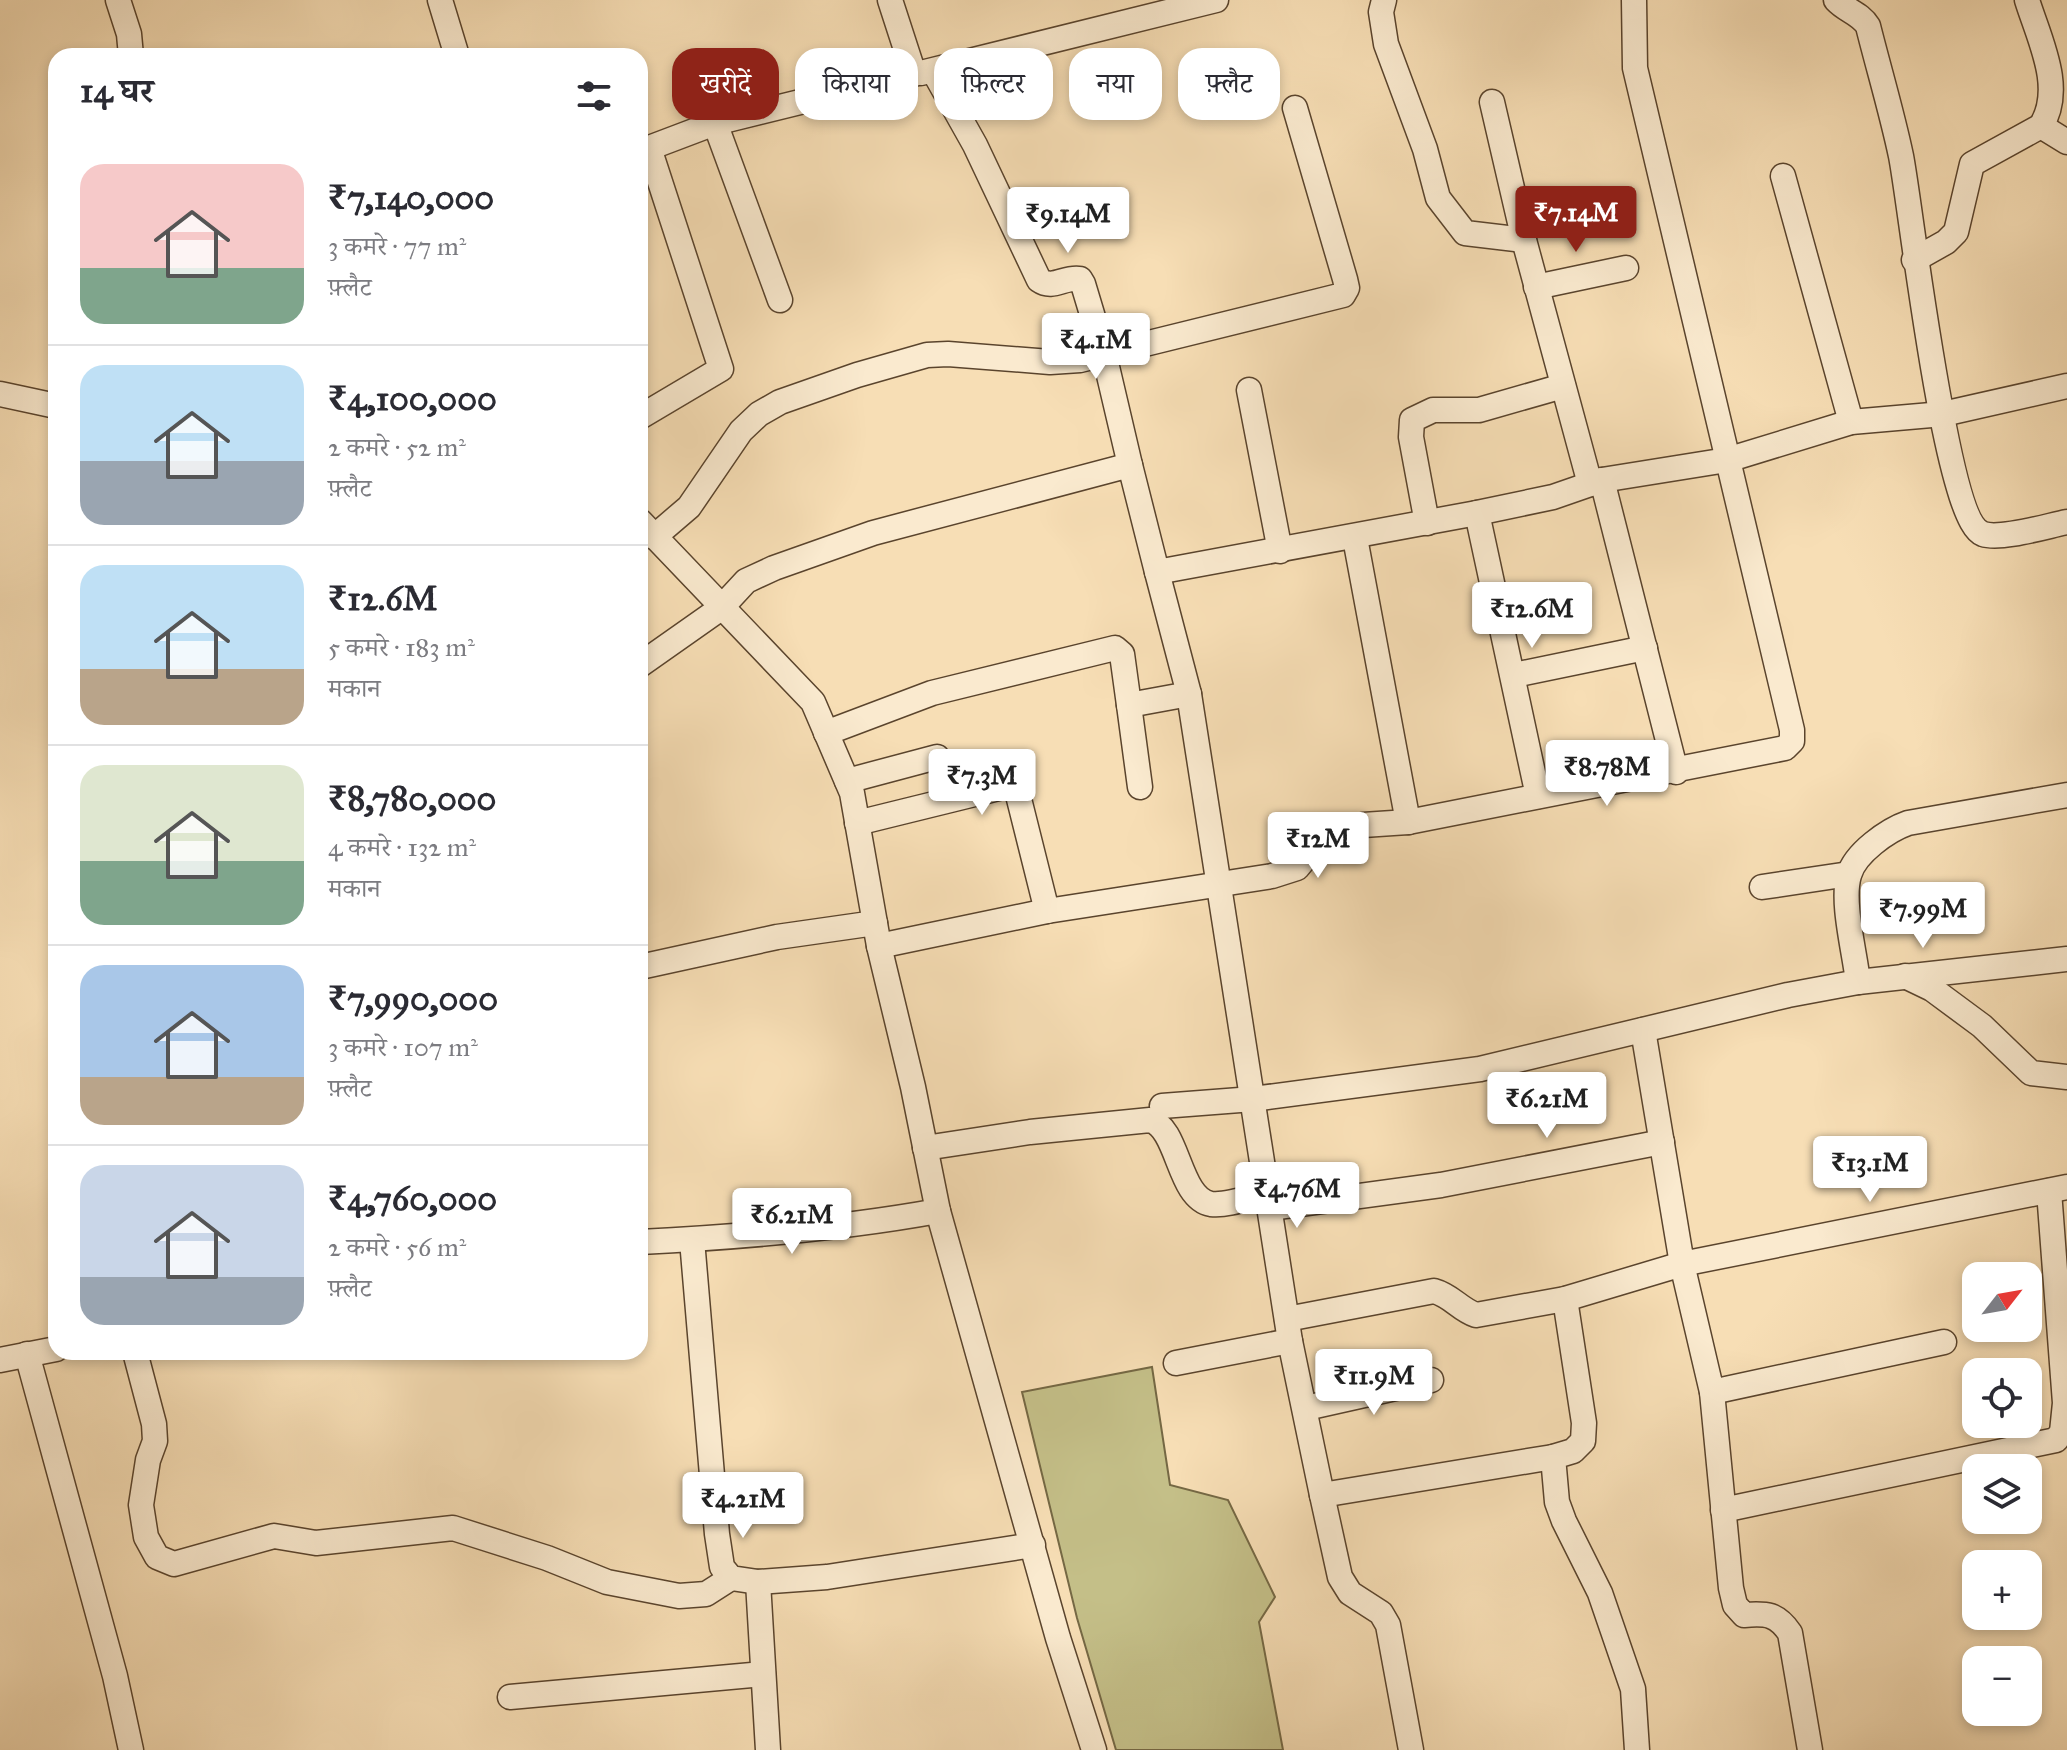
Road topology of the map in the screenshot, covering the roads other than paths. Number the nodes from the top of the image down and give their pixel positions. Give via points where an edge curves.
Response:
1 (118, 0) edge
2 (440, 0) edge
3 (890, 0) edge
4 (1216, 0) edge
5 (1384, 0) edge
6 (1634, 0) edge
7 (1836, 0) edge
8 (2027, 0) edge
9 (130, 48) edge
10 (455, 48) edge
11 (924, 73) junction
12 (2059, 81) edge
13 (1492, 102) dead end
14 (1295, 108) dead end
15 (715, 123) junction
16 (2041, 126) junction
17 (2067, 142) edge
18 (648, 148) edge
19 (648, 161) edge
20 (1783, 176) dead end
21 (1524, 240) junction
22 (1914, 260) junction
23 (1626, 268) dead end
24 (1536, 287) junction
25 (780, 300) dead end
26 (1104, 354) junction
27 (1563, 386) junction
28 (2067, 386) edge
29 (1249, 390) dead end
30 (0, 394) edge
31 (48, 404) edge
32 (648, 412) edge
33 (1943, 414) junction
34 (1851, 422) junction
35 (1727, 460) junction
36 (1130, 465) junction
37 (1596, 482) junction
38 (1477, 513) junction
39 (2067, 522) edge
40 (1427, 523) junction
41 (648, 528) edge
42 (648, 530) edge
43 (1355, 538) junction
44 (1280, 551) junction
45 (1157, 572) junction
46 (721, 608) junction
47 (1645, 648) junction
48 (648, 659) edge
49 (1514, 675) junction
50 (1189, 694) junction
51 (1129, 705) junction
52 (826, 733) junction
53 (937, 757) dead end
54 (1676, 772) junction
55 (847, 781) junction
56 (1140, 787) dead end
57 (2067, 795) edge
58 (1538, 796) junction
59 (1408, 822) junction
60 (857, 823) junction
61 (1849, 874) junction
62 (1217, 886) junction
63 (1762, 887) dead end
64 (1047, 911) junction
65 (877, 934) junction
66 (2067, 959) edge
67 (648, 965) edge
68 (1905, 976) junction
69 (1858, 982) junction
70 (1643, 1030) junction
71 (2067, 1077) edge
72 (1253, 1099) junction
73 (1162, 1106) dead end
74 (1662, 1142) junction
75 (925, 1148) junction
76 (2058, 1189) edge
77 (1268, 1200) junction
78 (938, 1211) junction
79 (692, 1240) junction
80 (648, 1242) edge
81 (1682, 1264) junction
82 (1565, 1299) junction
83 (1288, 1330) junction
84 (1944, 1342) dead end
85 (48, 1350) edge
86 (27, 1354) junction
87 (0, 1360) edge
88 (137, 1360) edge
89 (1176, 1363) dead end
90 (1431, 1380) dead end
91 (1712, 1392) junction
92 (1306, 1408) junction
93 (1553, 1457) junction
94 (1322, 1495) junction
95 (1723, 1510) junction
96 (1033, 1545) junction
97 (731, 1578) junction
98 (758, 1582) junction
99 (763, 1674) junction
100 (510, 1697) dead end
101 (131, 1750) edge
102 (768, 1750) edge
103 (1094, 1750) edge
104 (1411, 1750) edge
105 (1637, 1750) edge
106 (1810, 1750) edge

1 - 9 street
2 - 10 street
3 - 11 street
4 - 11 street
5 - 21 street via 1386,44 1443,209 1465,233
6 - 35 street via 1635,68
7 - 22 street via 1868,26 1901,158
8 - 12 street
11 - 15 street
11 - 26 street via 975,145 1039,280 1051,285 1080,279
12 - 16 street
13 - 21 street
14 - 26 street via 1345,279 1343,295
15 - 18 street
15 - 25 street
16 - 17 street
16 - 22 street via 1972,164 1956,232
19 - 32 street via 721,369
20 - 34 street
21 - 24 street
22 - 33 street
23 - 24 street
24 - 27 street
26 - 36 street
26 - 41 street via 1050,362 927,355 780,402 741,431 689,507
27 - 37 street
27 - 40 street via 1479,410 1433,410 1412,420
28 - 33 street
29 - 44 street
30 - 31 street
33 - 34 street
33 - 39 street via 1973,526 1982,533 2002,534
34 - 35 street
35 - 37 street
35 - 54 street via 1792,741 1785,748
36 - 45 street
36 - 46 street via 887,529 788,563 746,581
37 - 38 street
37 - 47 street
38 - 40 street
38 - 49 street
40 - 43 street
42 - 46 street
43 - 44 street
43 - 59 street
44 - 45 street
45 - 50 street
46 - 48 street
46 - 52 street via 813,702
47 - 49 street
47 - 54 street
49 - 58 street
50 - 51 street
50 - 62 street
51 - 52 street via 1122,654 1115,648 932,693
51 - 56 street
52 - 55 street
53 - 55 street
54 - 58 street
55 - 60 street
57 - 61 street via 1908,823 1887,831
58 - 59 street
59 - 62 street via 1363,825 1335,835 1297,868
60 - 64 street via 1012,788
60 - 65 street
61 - 63 street
61 - 69 street
62 - 64 street
62 - 72 street
64 - 65 street
65 - 67 street via 777,937
65 - 75 street
66 - 68 street
68 - 69 street
68 - 71 street via 1982,1026 2031,1073
69 - 70 street
70 - 72 street via 1480,1069
70 - 74 street
72 - 73 street
72 - 77 street
74 - 77 street via 1441,1185
74 - 81 street
75 - 77 street via 1150,1120 1163,1127 1194,1193 1206,1203
75 - 78 street
76 - 81 street
76 - 95 street via 2065,1403 2056,1440
77 - 83 street
78 - 79 street via 832,1228
78 - 96 street
79 - 80 street
79 - 97 street via 717,1534 722,1567
81 - 82 street
81 - 91 street
82 - 83 street via 1476,1315 1462,1310 1451,1296 1434,1291
82 - 93 street via 1583,1441 1573,1451
83 - 89 street
83 - 92 street
84 - 91 street
85 - 86 street
86 - 87 street
86 - 101 street
88 - 97 street via 155,1441 141,1505 146,1537 157,1557 174,1564 274,1536 316,1543 453,1528 607,1582 679,1596 706,1594
90 - 92 street
91 - 95 street
92 - 94 street
93 - 94 street
93 - 105 street via 1557,1502 1600,1593 1633,1689
94 - 104 street via 1340,1577 1350,1593 1381,1613 1388,1625
95 - 106 street via 1735,1605 1744,1615 1767,1613 1790,1633
96 - 98 street via 827,1577
96 - 103 street
97 - 98 street
98 - 99 street
99 - 100 street
99 - 102 street

